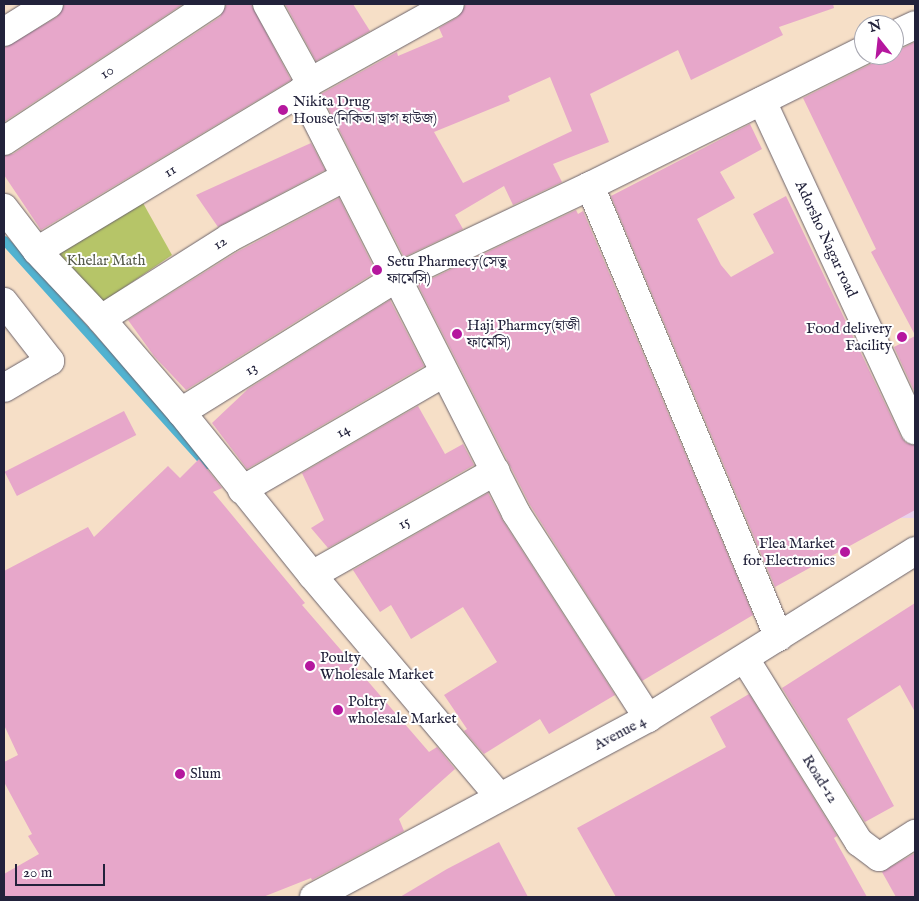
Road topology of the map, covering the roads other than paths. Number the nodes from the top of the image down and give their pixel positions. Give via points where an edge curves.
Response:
1 (50, 4) edge
2 (212, 4) edge
3 (267, 4) edge
4 (450, 4) edge
5 (4, 32) edge
6 (854, 55) edge
7 (306, 86) junction
8 (762, 101) junction
9 (4, 141) edge
10 (346, 177) junction
11 (590, 186) junction
12 (4, 208) edge
13 (37, 251) junction
14 (396, 278) junction
15 (4, 302) edge
16 (101, 318) junction
17 (444, 373) junction
18 (4, 388) edge
19 (181, 412) junction
20 (915, 430) edge
21 (496, 471) junction
22 (242, 490) junction
23 (915, 551) edge
24 (312, 575) junction
25 (779, 637) junction
26 (745, 659) junction
27 (648, 718) junction
28 (500, 796) junction
29 (915, 834) edge
30 (319, 896) edge

1 - 5 street
2 - 9 street, 10
3 - 7 street
4 - 7 street, 11
6 - 8 street, 13
7 - 10 street
7 - 13 street, 11
8 - 11 street, 13
8 - 20 street, Adorsho Nagar road
10 - 14 street
10 - 16 street, 12 via 229,238
11 - 14 street, 13
11 - 25 street
12 - 13 street
13 - 16 street
14 - 17 street
14 - 19 street, 13
15 - 18 street via 50,361
16 - 19 street
17 - 21 street
17 - 22 street, 14
19 - 22 street
21 - 24 street, 15
21 - 27 street via 516,513
22 - 24 street
23 - 25 street, Avenue 4
24 - 28 street
25 - 26 street, Avenue 4
26 - 27 street, Avenue 4
26 - 29 street, Road-12 via 859,842 879,857
27 - 28 street, Avenue 4
28 - 30 street, Avenue 4

